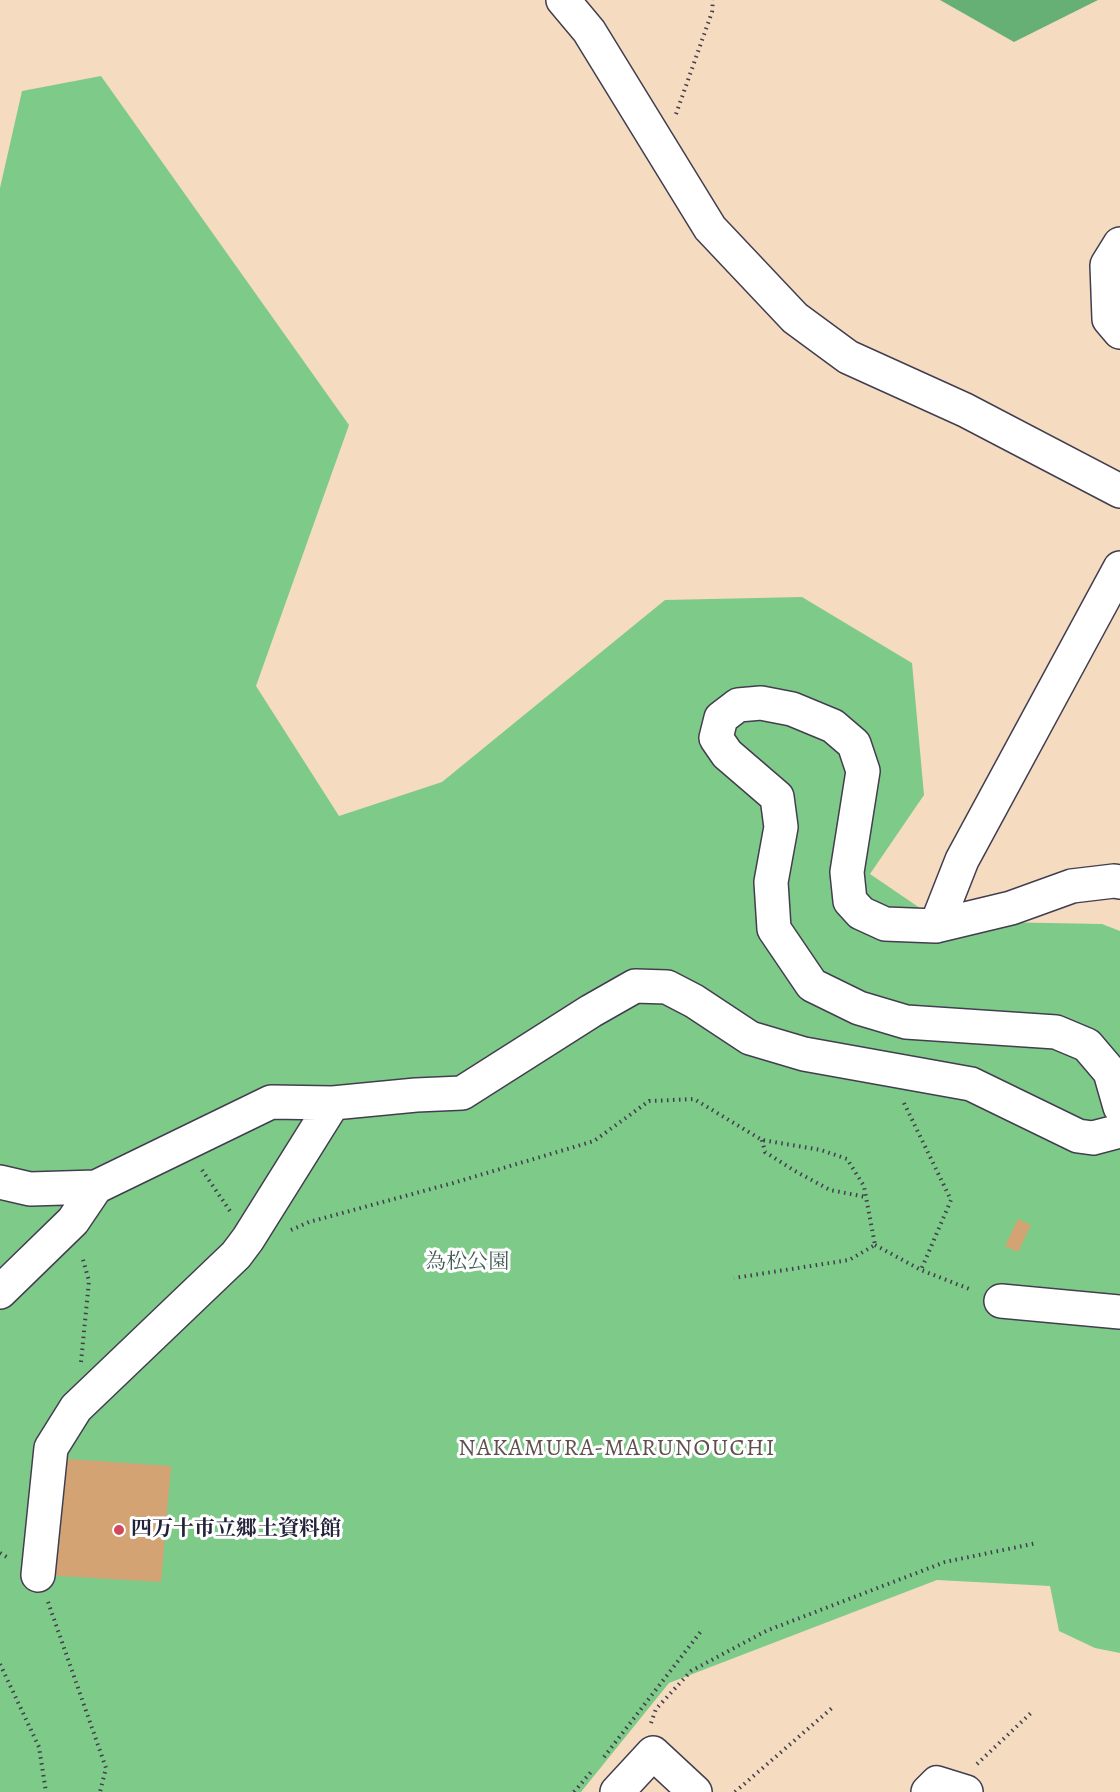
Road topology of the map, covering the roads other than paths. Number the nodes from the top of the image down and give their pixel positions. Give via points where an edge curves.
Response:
1 (563, 0) edge
2 (1120, 244) edge
3 (1120, 332) edge
4 (1120, 491) edge
5 (1120, 568) edge
6 (1120, 882) edge
7 (936, 926) junction
8 (333, 1103) junction
9 (1120, 1107) edge
10 (1120, 1131) edge
11 (0, 1182) edge
12 (96, 1187) junction
13 (0, 1292) edge
14 (1000, 1301) road end
15 (1120, 1312) edge
16 (38, 1575) road end
17 (617, 1792) edge
18 (695, 1792) edge

1 - 4 street via 589,31 710,228 795,318 848,357 964,410
2 - 3 street via 1107,265 1109,319
5 - 7 street via 962,860
6 - 7 street via 1072,886 1011,908
7 - 9 street via 885,924 861,913 850,901 847,872 863,771 854,744 832,726 792,709 761,703 738,705 721,718 716,738 728,754 777,797 781,826 771,882 774,929 812,985 860,1008 906,1022 1056,1032 1087,1046 1110,1072
8 - 10 street via 462,1093 635,986 667,987 750,1038 804,1054 971,1084 1078,1136 1094,1138
8 - 12 street via 271,1102
8 - 16 street via 236,1254 76,1408 51,1448
11 - 12 street via 30,1189
12 - 13 street via 73,1221
14 - 15 street
17 - 18 street via 653,1753

